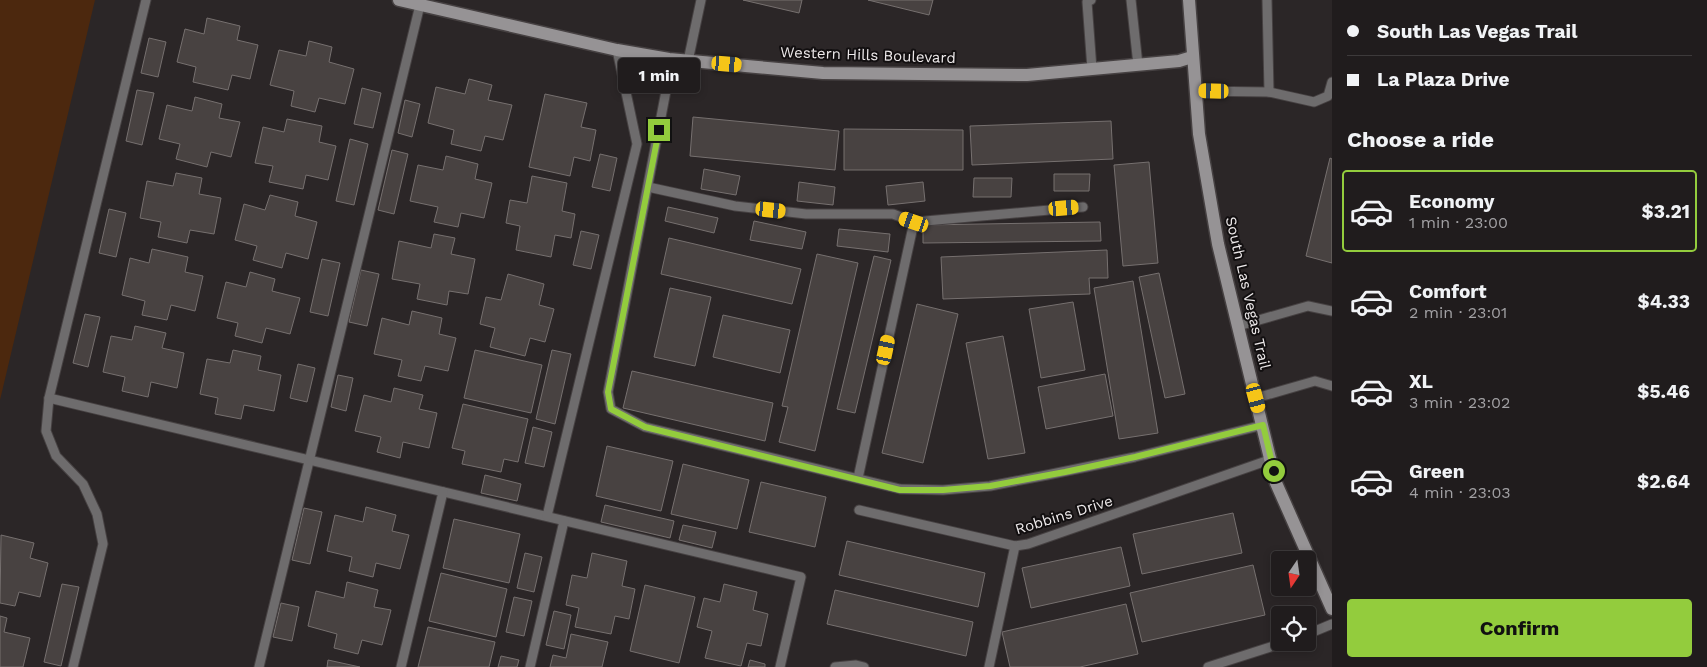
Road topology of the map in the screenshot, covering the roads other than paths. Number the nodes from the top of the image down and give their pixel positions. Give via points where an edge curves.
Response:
1 (146, 0) edge
2 (399, 0) edge
3 (701, 0) edge
4 (1091, 0) edge
5 (1131, 0) edge
6 (1189, 0) edge
7 (1267, 0) edge
8 (420, 5) junction
9 (617, 50) junction
10 (1192, 57) junction
11 (670, 59) junction
12 (688, 61) junction
13 (1138, 65) junction
14 (1092, 69) junction
15 (1332, 82) edge
16 (1195, 91) junction
17 (1269, 92) junction
18 (648, 187) junction
19 (1083, 207) dead end
20 (914, 222) junction
21 (1332, 310) edge
22 (1238, 326) junction
23 (1332, 386) edge
24 (49, 398) junction
25 (1256, 398) junction
26 (1263, 425) junction
27 (1272, 459) junction
28 (309, 460) junction
29 (858, 478) junction
30 (443, 492) junction
31 (859, 510) dead end
32 (546, 516) junction
33 (564, 521) junction
34 (1015, 546) junction
35 (1332, 609) edge
36 (1332, 624) edge
37 (1316, 631) edge
38 (1271, 647) edge
39 (73, 667) edge
40 (258, 667) edge
41 (401, 667) edge
42 (530, 667) edge
43 (780, 667) edge
44 (835, 667) edge
45 (864, 667) edge
46 (989, 667) edge
47 (1208, 667) edge

1 - 24 lane
2 - 8 street, Western Hills Boulevard
3 - 12 lane
4 - 14 lane via 1087,2
5 - 13 lane
6 - 10 street, South Las Vegas Trail
7 - 17 lane
8 - 9 street, Western Hills Boulevard
8 - 28 lane
9 - 11 street, Western Hills Boulevard
9 - 32 lane via 637,144
10 - 13 street, Western Hills Boulevard
10 - 16 street, South Las Vegas Trail
11 - 12 street, Western Hills Boulevard
11 - 18 lane
12 - 14 street, Western Hills Boulevard via 824,73 1027,75
13 - 14 street, Western Hills Boulevard
15 - 17 lane via 1328,96 1314,102
16 - 17 lane
16 - 22 street, South Las Vegas Trail via 1218,244
18 - 20 lane via 736,206 806,214 893,214
18 - 29 lane via 608,392 611,409 645,427
19 - 20 lane
20 - 29 lane
21 - 22 lane via 1308,306
22 - 25 street, South Las Vegas Trail
23 - 25 lane via 1315,381
24 - 28 lane
24 - 39 lane via 46,431 56,456 83,484 97,514 103,544
25 - 26 street, South Las Vegas Trail
26 - 27 street, South Las Vegas Trail
26 - 29 lane via 1135,457 990,486 900,490
27 - 34 lane, Robbins Drive
27 - 35 street, South Las Vegas Trail via 1276,482
28 - 30 lane
28 - 40 lane
30 - 32 lane
30 - 41 lane
31 - 34 lane, Robbins Drive
32 - 33 lane
33 - 42 lane
33 - 43 lane via 801,577
34 - 46 lane
36 - 37 lane
38 - 47 lane
44 - 45 lane

